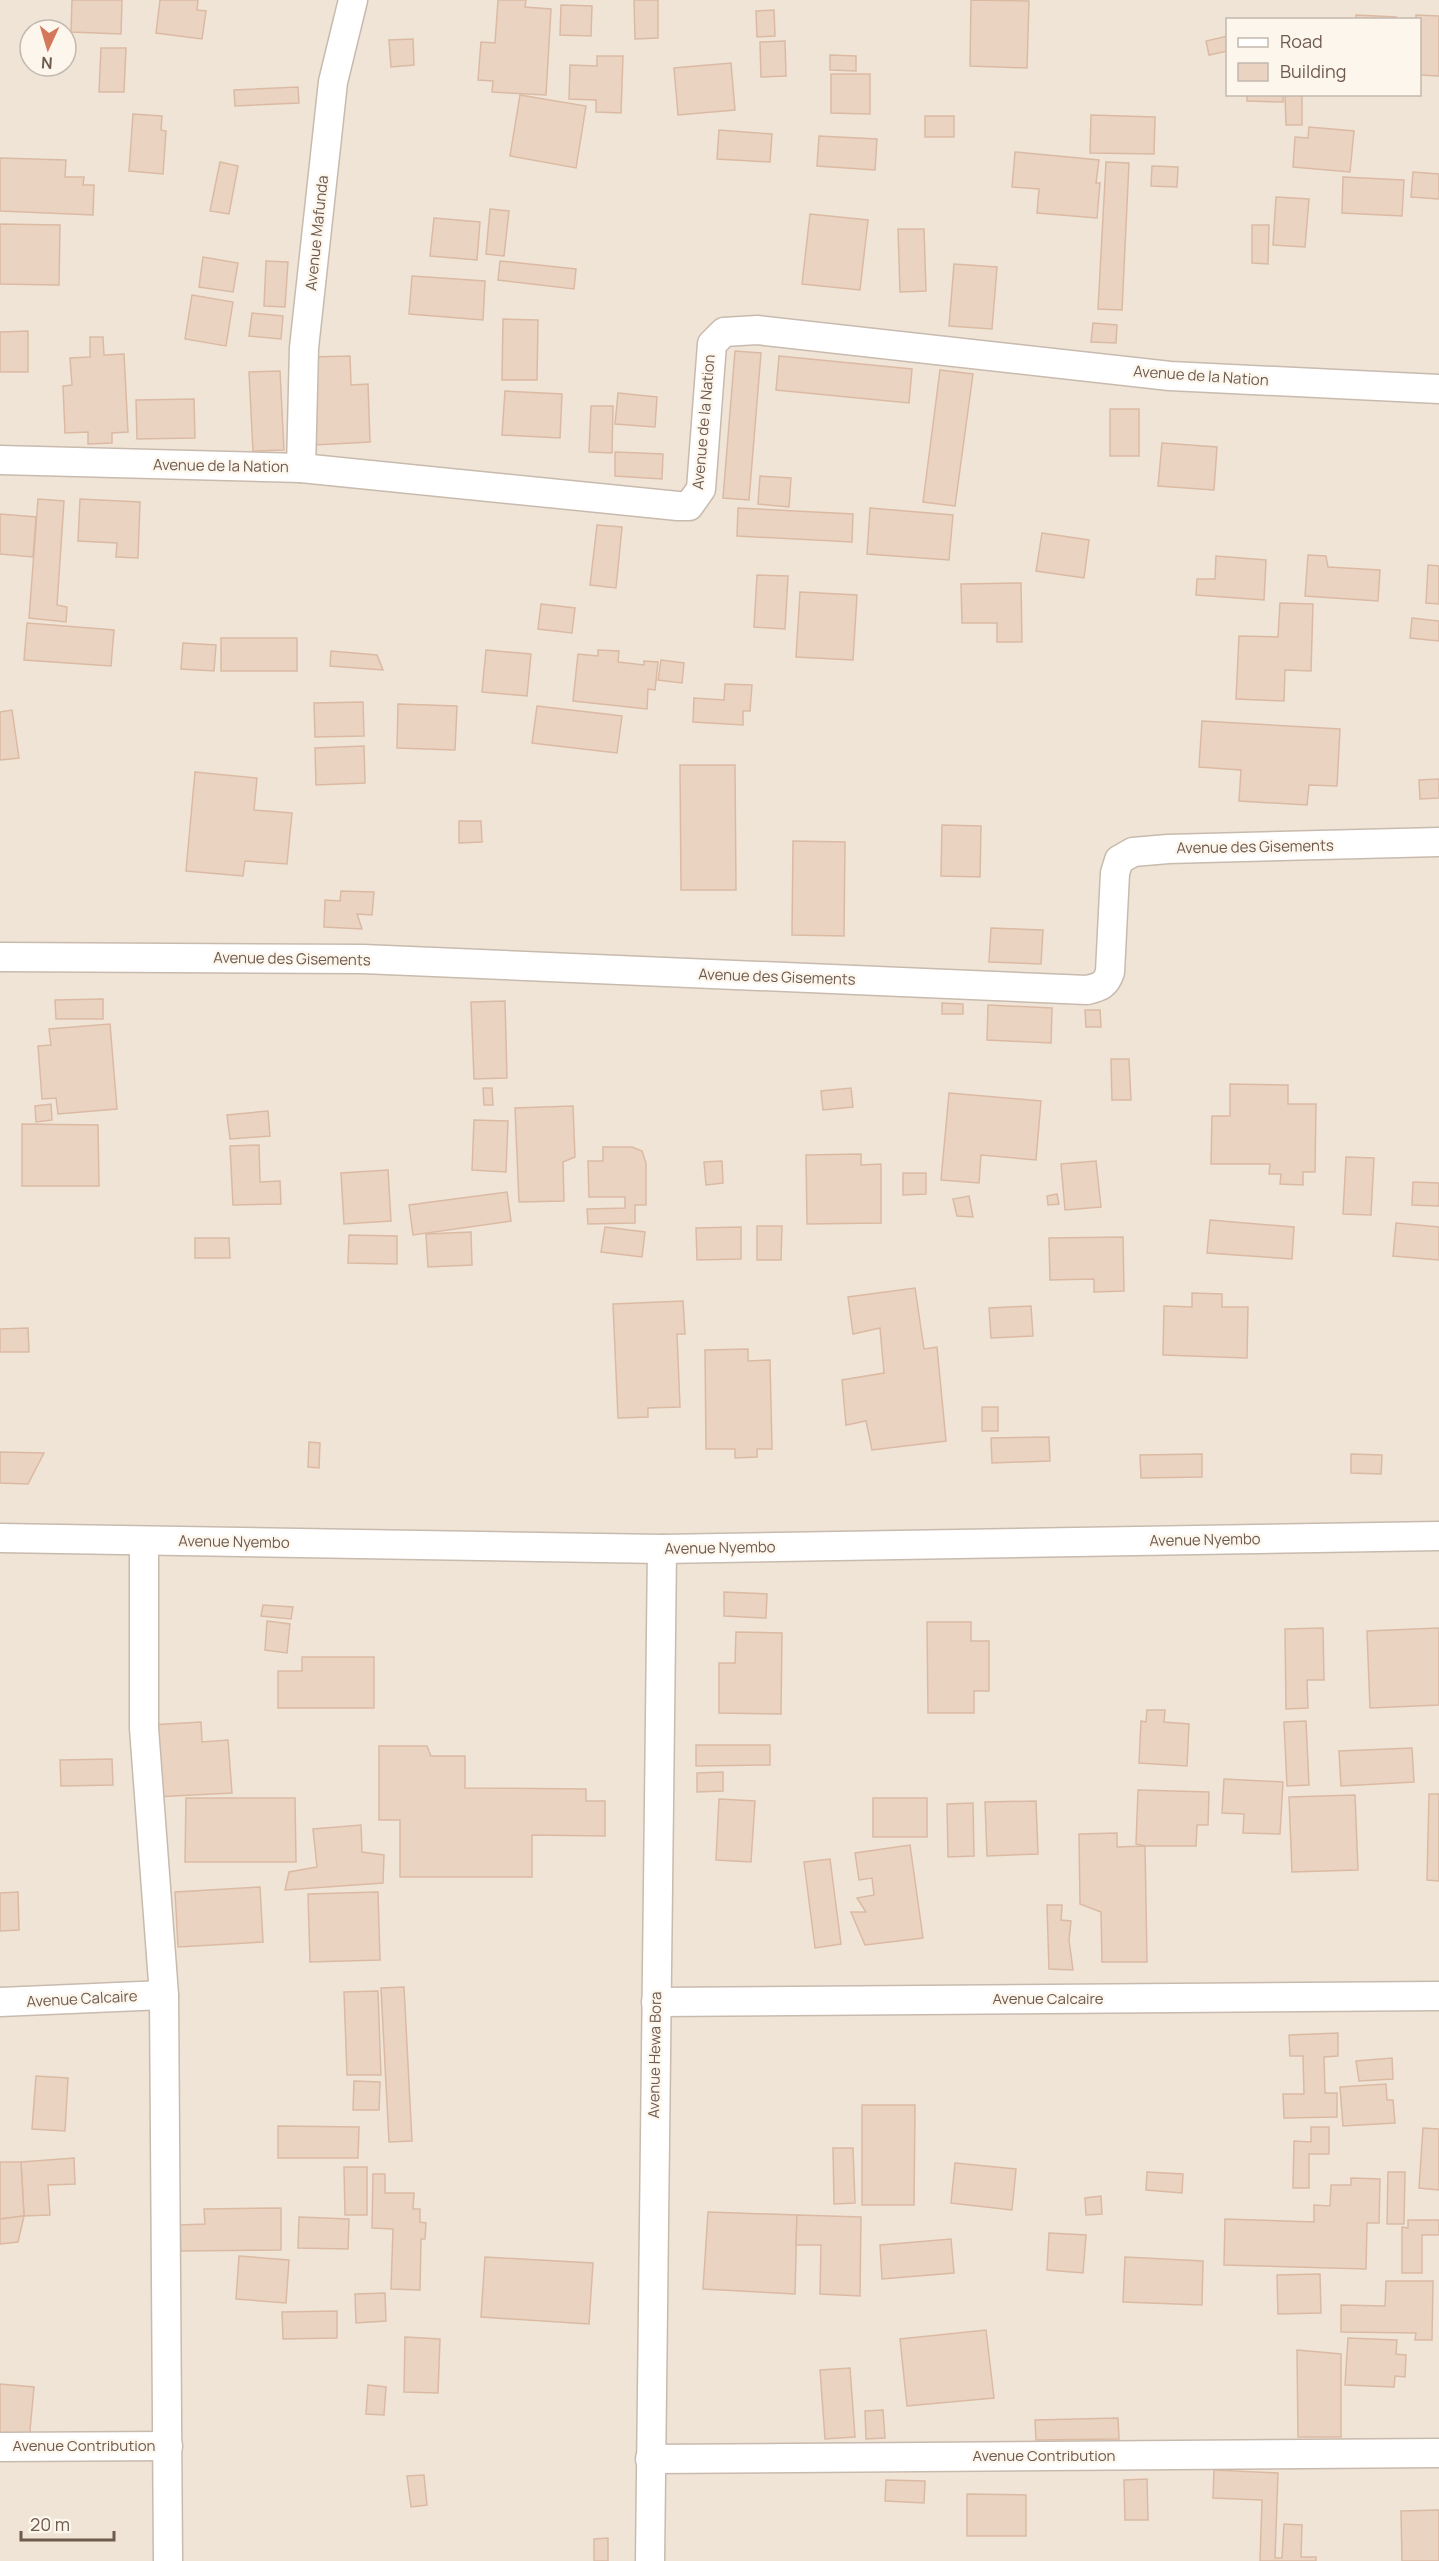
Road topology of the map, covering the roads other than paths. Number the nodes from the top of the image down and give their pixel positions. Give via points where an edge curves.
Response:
1 (353, 0) edge
2 (1439, 389) edge
3 (0, 460) edge
4 (301, 468) junction
5 (1439, 842) edge
6 (0, 957) edge
7 (1439, 1536) edge
8 (0, 1538) edge
9 (144, 1541) junction
10 (662, 1549) junction
11 (164, 1995) junction
12 (1439, 1996) edge
13 (0, 2002) edge
14 (656, 2002) junction
15 (168, 2446) junction
16 (0, 2447) edge
17 (1439, 2453) edge
18 (650, 2459) junction
19 (168, 2561) edge
20 (650, 2561) edge

1 - 4 street, Avenue Mafunda via 333,82 304,348
2 - 4 street, Avenue de la Nation via 1170,376 740,330 724,332 712,344 701,489 689,506
3 - 4 street, Avenue de la Nation
5 - 6 street, Avenue des Gisements via 1133,852 1119,860 1115,873 1110,972 1101,987 1087,990 363,959
7 - 10 street, Avenue Nyembo
8 - 9 street, Avenue Nyembo
9 - 10 street, Avenue Nyembo
9 - 11 street via 144,1728
10 - 14 street, Avenue Hewa Bora
11 - 13 street, Avenue Calcaire
11 - 15 street
12 - 14 street, Avenue Calcaire
14 - 18 street, Avenue Hewa Bora
15 - 16 street, Avenue Contribution
15 - 19 street
17 - 18 street, Avenue Contribution
18 - 20 street, Avenue Hewa Bora

